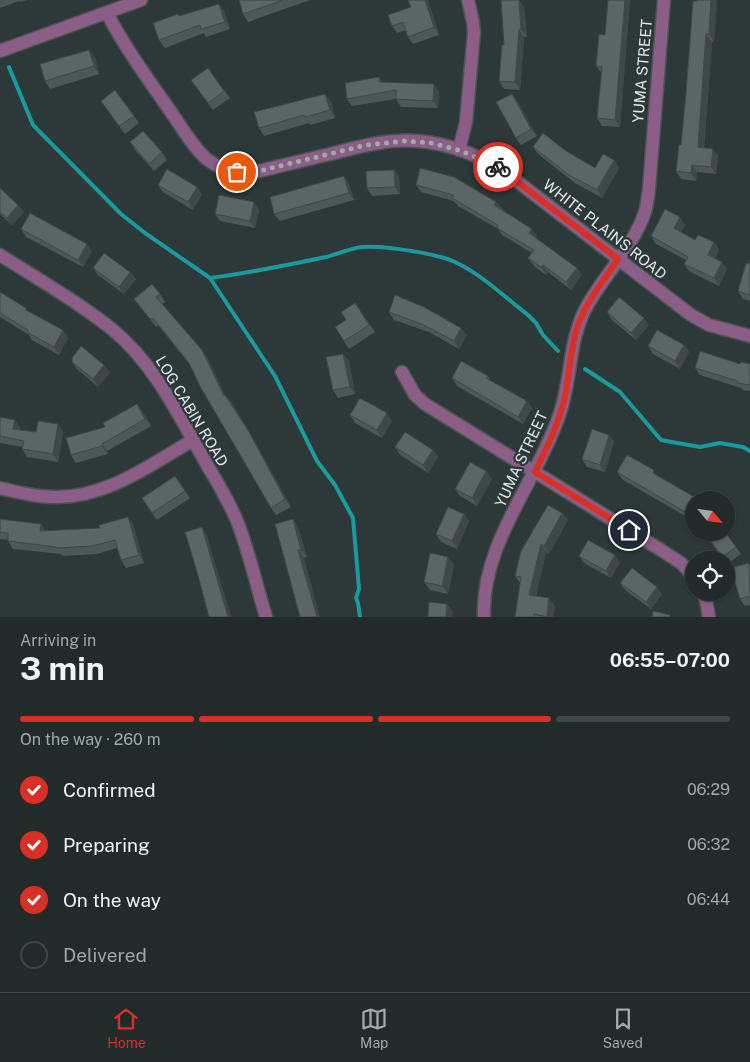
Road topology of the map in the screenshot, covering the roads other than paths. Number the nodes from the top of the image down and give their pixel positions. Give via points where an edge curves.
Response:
1 (141, 0) edge
2 (468, 0) edge
3 (664, 0) edge
4 (106, 12) junction
5 (0, 51) edge
6 (459, 150) junction
7 (0, 255) edge
8 (618, 259) junction
9 (750, 336) edge
10 (402, 372) dead end
11 (192, 440) junction
12 (535, 472) junction
13 (0, 488) edge
14 (685, 567) edge
15 (706, 601) edge
16 (266, 617) edge
17 (484, 617) edge
18 (709, 617) edge

1 - 4 street
2 - 6 street via 474,32 466,122
3 - 8 street, YUMA STREET via 649,190 644,212
4 - 5 street
4 - 6 street, WHITE PLAINS ROAD via 182,128 205,157 223,168 251,173 392,141 431,143
6 - 8 street, WHITE PLAINS ROAD via 505,172
7 - 11 street, LOG CABIN ROAD via 91,314 135,351 149,368
8 - 9 street, WHITE PLAINS ROAD via 690,315 709,325
8 - 12 street, YUMA STREET via 578,324 560,414
10 - 12 street via 425,404
11 - 13 street via 101,490 51,497
11 - 16 street, LOG CABIN ROAD via 231,507 245,542
12 - 14 street
12 - 17 street, YUMA STREET via 489,567
15 - 18 street

